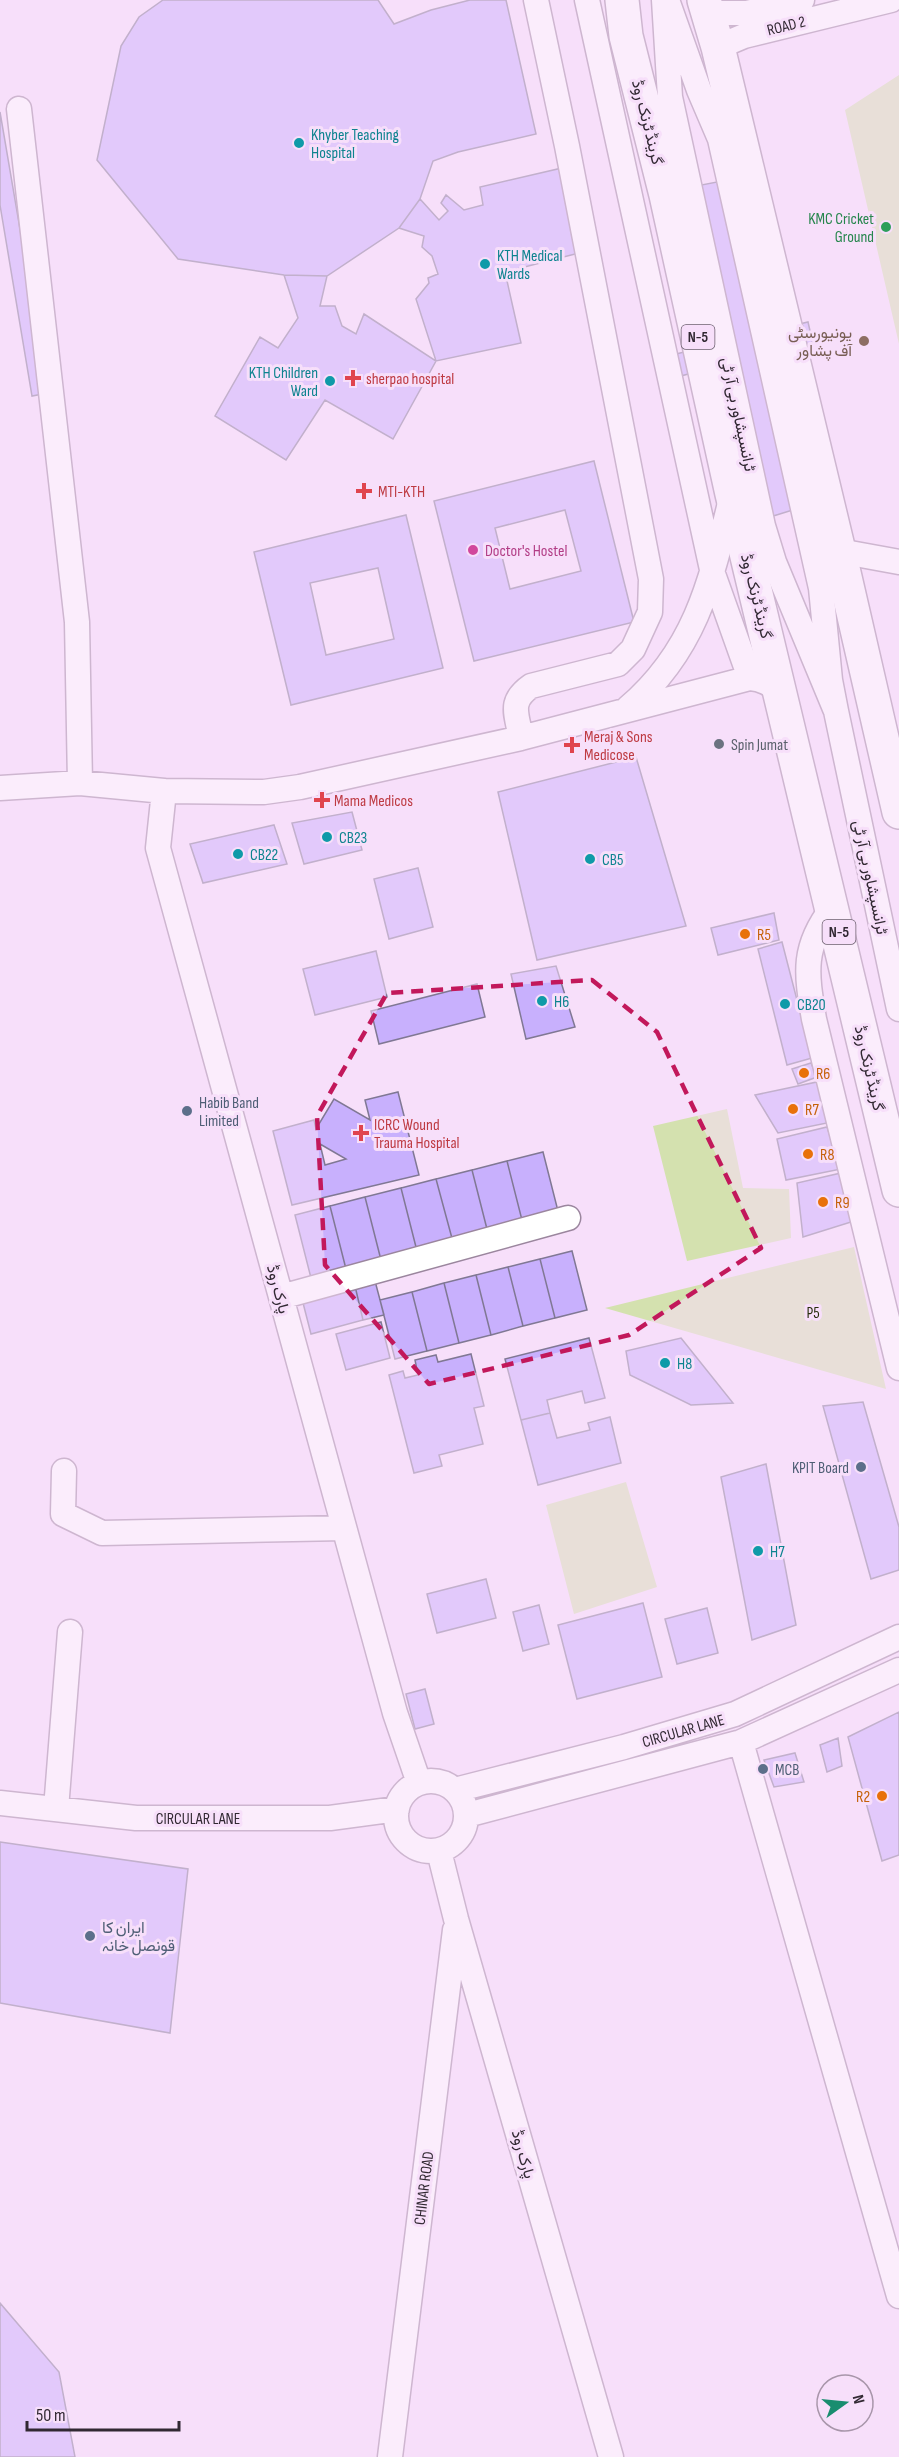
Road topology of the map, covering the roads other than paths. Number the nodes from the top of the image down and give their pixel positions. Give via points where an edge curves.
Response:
1 (536, 0) edge
2 (587, 0) edge
3 (622, 0) edge
4 (666, 0) edge
5 (802, 0) edge
6 (891, 0) edge
7 (706, 6) edge
8 (718, 48) junction
9 (19, 109) dead end
10 (732, 495) junction
11 (839, 551) junction
12 (899, 562) edge
13 (713, 574) junction
14 (750, 678) junction
15 (780, 692) junction
16 (624, 711) junction
17 (836, 711) junction
18 (521, 738) junction
19 (80, 783) junction
20 (0, 788) edge
21 (164, 791) junction
22 (899, 812) edge
23 (833, 907) junction
24 (899, 1009) edge
25 (899, 1190) edge
26 (568, 1218) dead end
27 (281, 1297) junction
28 (899, 1368) edge
29 (64, 1471) dead end
30 (344, 1528) junction
31 (70, 1632) dead end
32 (899, 1637) edge
33 (899, 1671) edge
34 (741, 1742) junction
35 (419, 1783) junction
36 (455, 1790) junction
37 (0, 1803) edge
38 (56, 1809) junction
39 (397, 1809) junction
40 (466, 1815) junction
41 (439, 1851) junction
42 (456, 1919) junction
43 (899, 2296) edge
44 (390, 2457) edge
45 (611, 2457) edge

1 - 18 street via 651,579 650,612 633,649 618,664 531,686 520,694 514,703
2 - 13 street
3 - 10 highway, گرینڈ ٹرنک روڈ / N-5 via 626,36 666,195
4 - 17 street, ٹرانسپشاور بی آر ٹی via 720,140 821,588
4 - 17 street, ٹرانسپشاور بی آر ٹی via 670,97 763,526
5 - 7 street, ROAD 2 via 747,13
6 - 8 street, ROAD 2 via 744,36
7 - 8 highway
8 - 11 highway
9 - 19 street via 77,622
10 - 13 street
10 - 15 highway, گرینڈ ٹرنک روڈ / N-5
11 - 12 street
11 - 22 highway
13 - 14 street
13 - 16 street via 688,635 662,676
14 - 15 street via 769,683
14 - 16 street
15 - 23 highway, گرینڈ ٹرنک روڈ / N-5
16 - 18 street
17 - 24 street, ٹرانسپشاور بی آر ٹی
18 - 21 street via 300,787 264,792
19 - 20 street
19 - 21 street
21 - 27 street, پارک روڈ via 158,848
23 - 25 highway, گرینڈ ٹرنک روڈ / N-5
23 - 28 street via 818,926 810,950 808,985
26 - 27 street
27 - 30 street, پارک روڈ
29 - 30 street via 63,1514 102,1533
30 - 35 street, پارک روڈ via 395,1713
31 - 38 street
32 - 36 street, CIRCULAR LANE via 735,1714
33 - 34 street
34 - 40 street
34 - 43 street
35 - 36 street via 436,1781
35 - 39 street via 405,1793
36 - 40 street
37 - 38 street, CIRCULAR LANE
38 - 39 street, CIRCULAR LANE via 136,1818 330,1818
39 - 41 street via 398,1826 407,1841 421,1850
40 - 41 street via 457,1840
41 - 42 street, پارک روڈ
42 - 44 street, CHINAR ROAD
42 - 45 street, پارک روڈ

